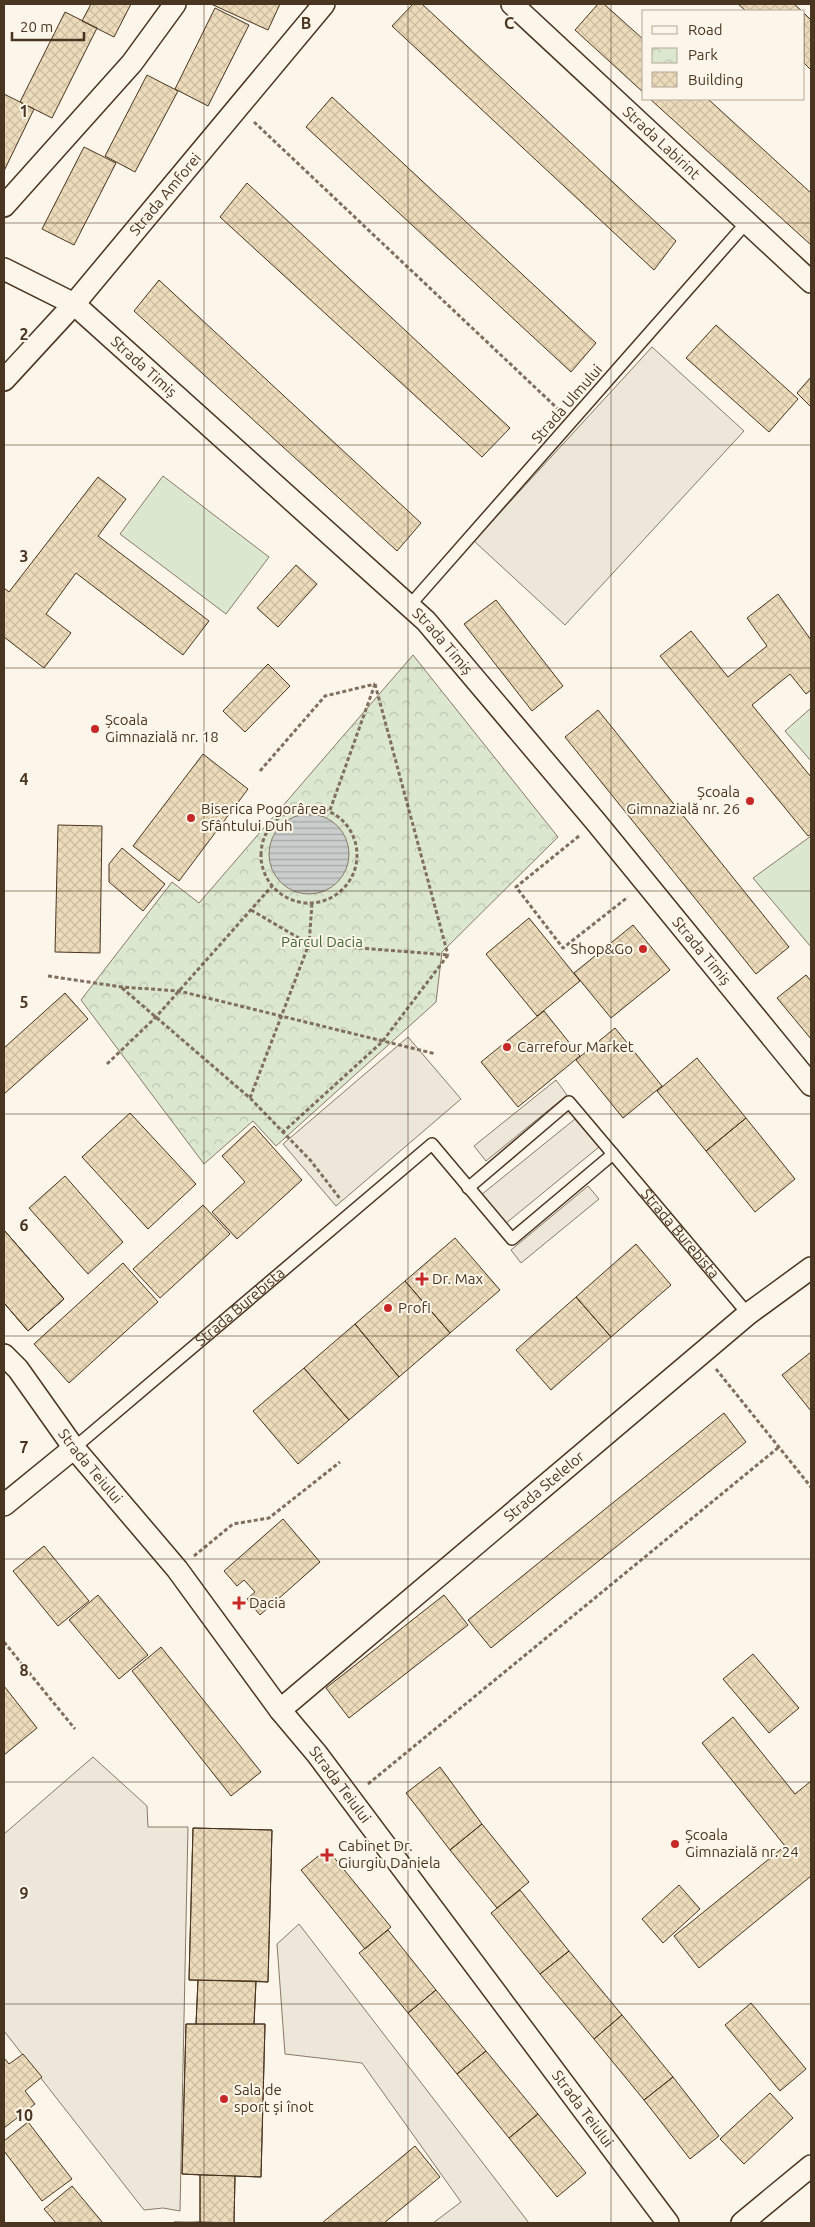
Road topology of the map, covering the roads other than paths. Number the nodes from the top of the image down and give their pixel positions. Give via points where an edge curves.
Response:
1 (175, 4) edge
2 (324, 4) edge
3 (512, 4) edge
4 (4, 206) edge
5 (747, 222) junction
6 (4, 269) edge
7 (811, 282) edge
8 (74, 304) junction
9 (4, 380) edge
10 (410, 605) junction
11 (811, 1085) edge
12 (613, 1154) junction
13 (468, 1188) junction
14 (811, 1268) edge
15 (748, 1314) junction
16 (4, 1355) edge
17 (74, 1448) junction
18 (4, 1505) edge
19 (280, 1710) junction
20 (811, 2166) edge
21 (668, 2223) edge
22 (742, 2223) edge

1 - 4 street via 132,63
2 - 8 street, Strada Amforei
3 - 5 street, Strada Labirint
5 - 7 street, Strada Labirint
5 - 10 lane, Strada Ulmului
6 - 8 street, Strada Timiș
8 - 9 street, Strada Amforei
8 - 10 street, Strada Timiș
10 - 11 street, Strada Timiș via 596,822
12 - 13 lane, Strada Burebista via 512,1239
12 - 13 lane, Strada Burebista via 570,1102
12 - 15 lane, Strada Burebista
13 - 17 lane, Strada Burebista via 432,1144
14 - 15 street, Strada Stelelor
15 - 19 street, Strada Stelelor
16 - 17 street, Strada Teiului via 18,1369
17 - 18 street, Strada Burebista
17 - 19 street, Strada Teiului via 177,1569
19 - 21 street, Strada Teiului via 350,1798
20 - 22 street

